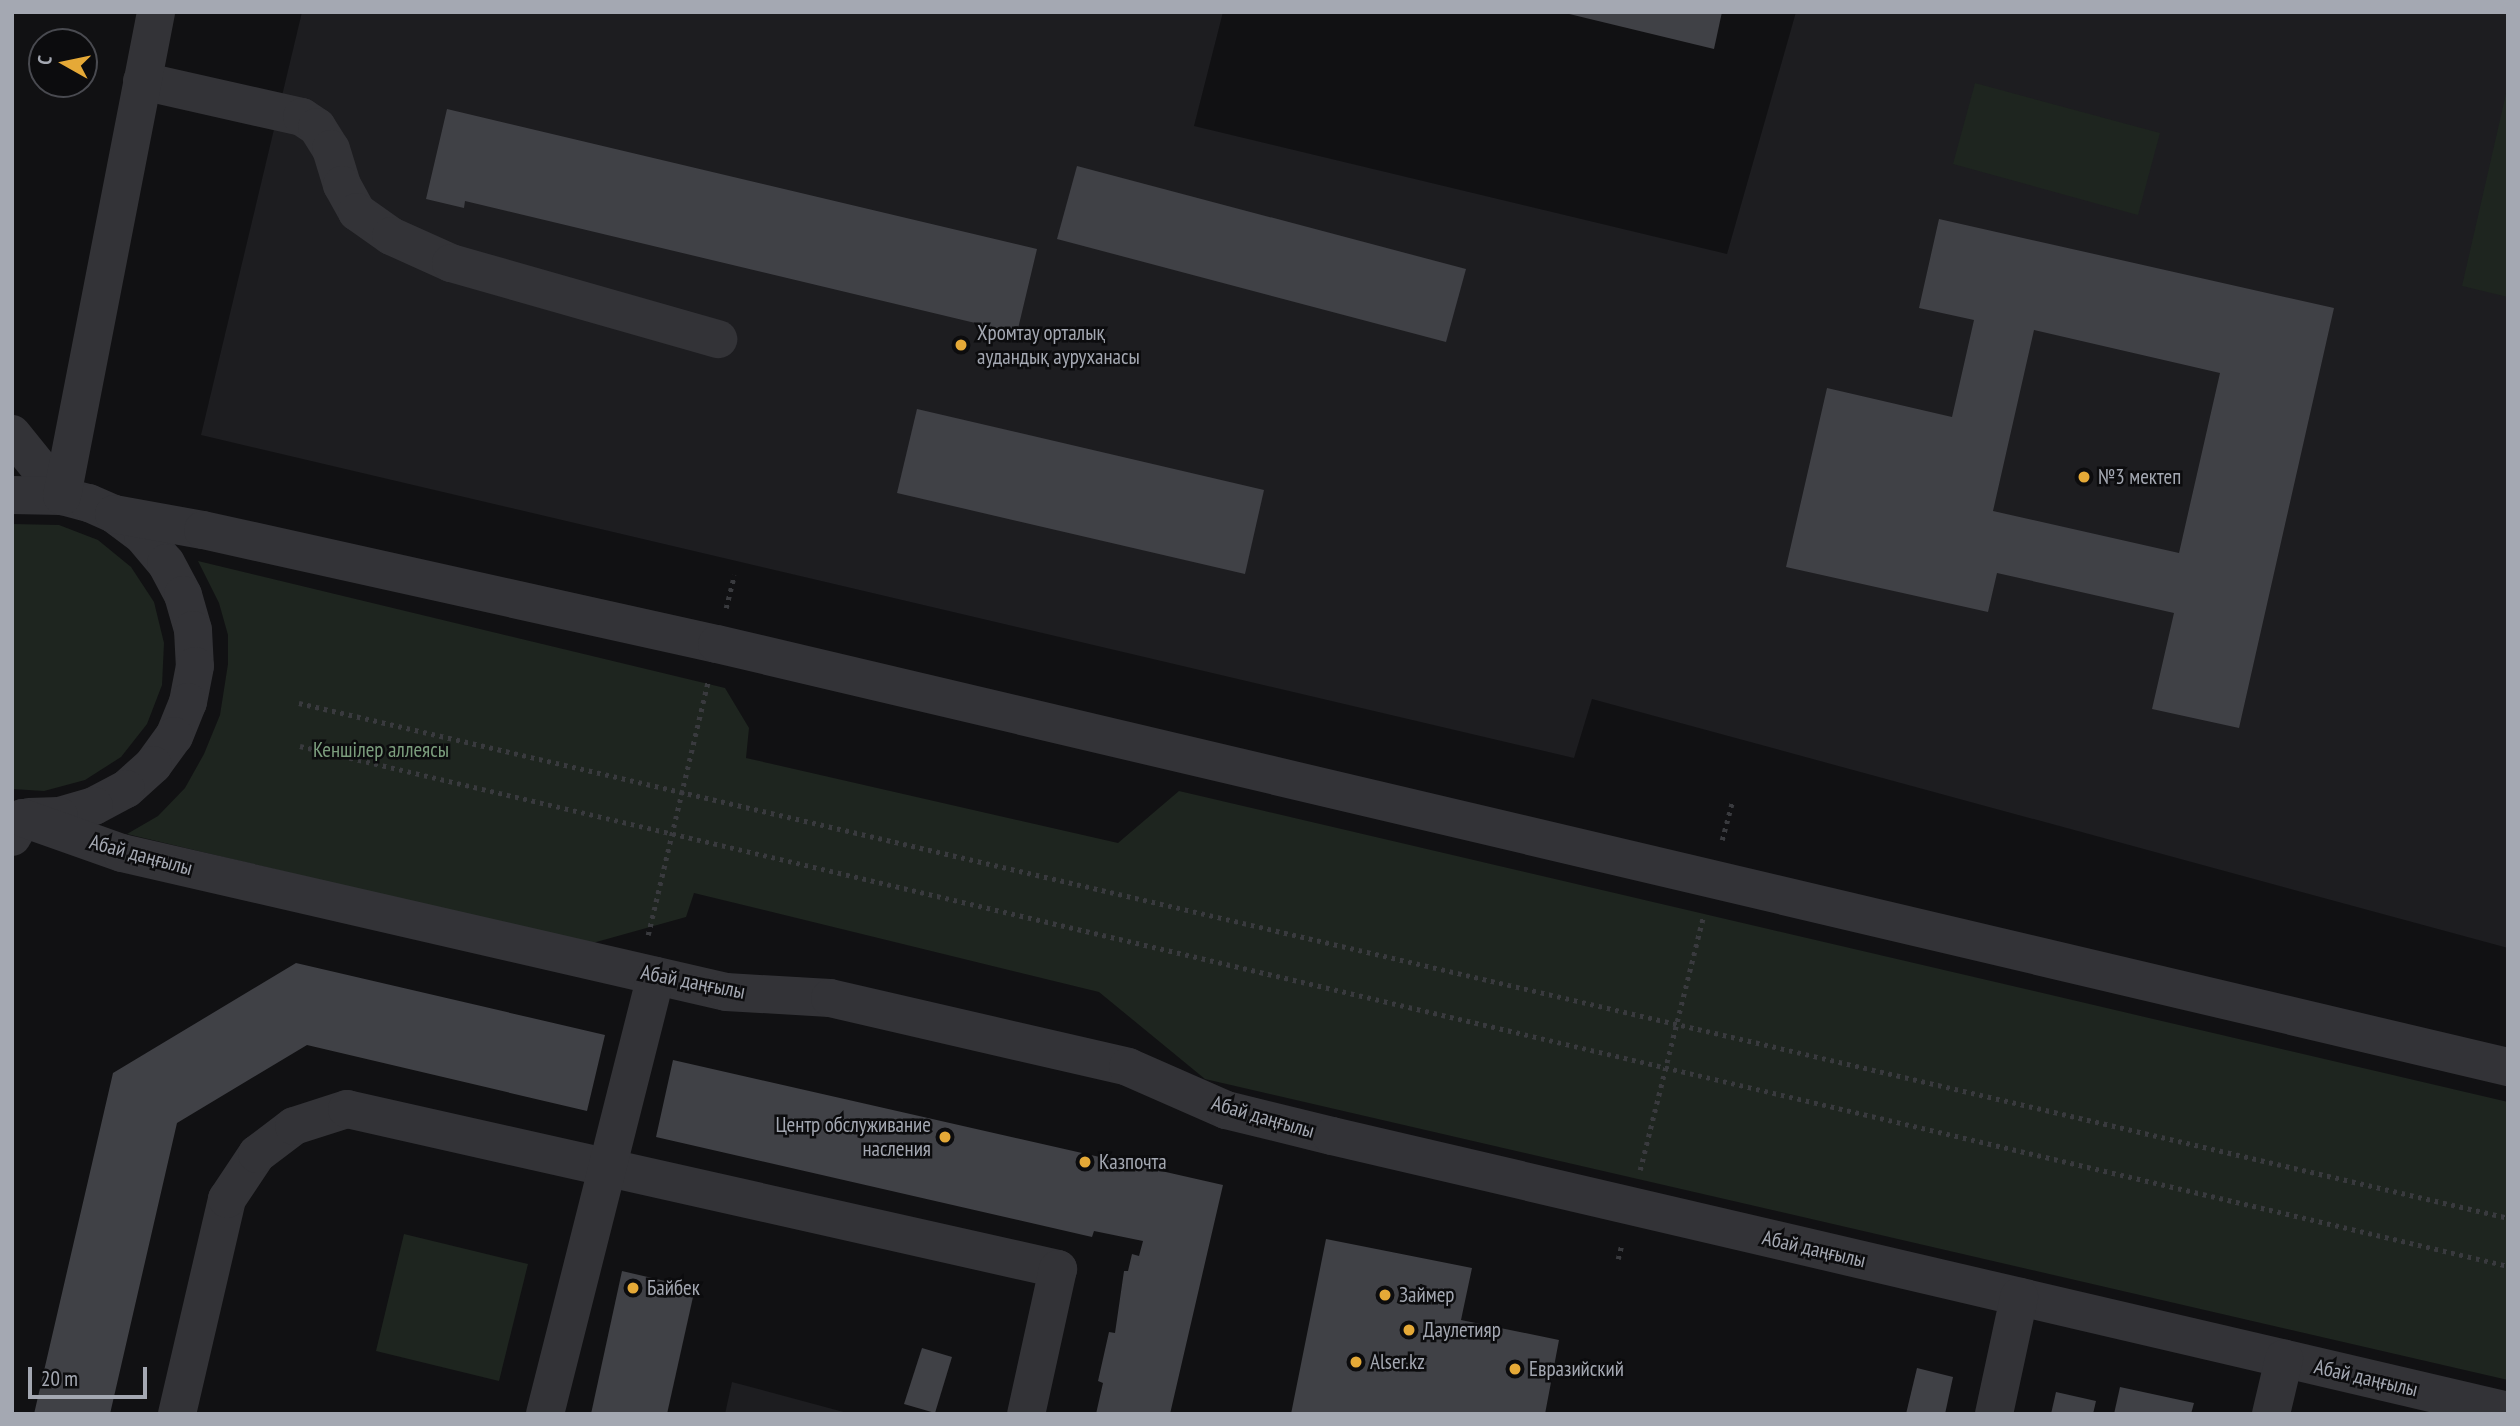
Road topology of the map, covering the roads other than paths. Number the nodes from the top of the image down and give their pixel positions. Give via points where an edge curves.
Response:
1 (156, 12) edge
2 (142, 81) junction
3 (718, 339) dead end
4 (12, 434) edge
5 (12, 495) edge
6 (62, 496) junction
7 (114, 514) junction
8 (16, 824) edge
9 (647, 974) junction
10 (2508, 1067) edge
11 (607, 1168) junction
12 (2019, 1297) junction
13 (2284, 1359) junction
14 (2508, 1411) edge
15 (177, 1414) edge
16 (545, 1414) edge
17 (1026, 1414) edge
18 (1994, 1414) edge
19 (2271, 1414) edge

1 - 2 street
2 - 3 street via 302,117 317,127 331,149 342,185 357,212 403,242 452,263
2 - 6 street
4 - 6 street
5 - 6 street
6 - 7 street
7 - 8 street via 143,536 166,563 183,595 193,630 195,666 188,702 174,736 153,765 126,789 94,806
7 - 10 street via 717,644
8 - 9 street, Абай даңғылы via 122,853
9 - 11 street
9 - 12 street, Абай даңғылы via 726,992 830,998 1128,1068 1226,1110
11 - 15 street via 347,1109 294,1126 257,1154 227,1199
11 - 16 street
11 - 17 street via 1058,1269
12 - 13 street, Абай даңғылы
12 - 18 street
13 - 14 street, Абай даңғылы
13 - 19 street

